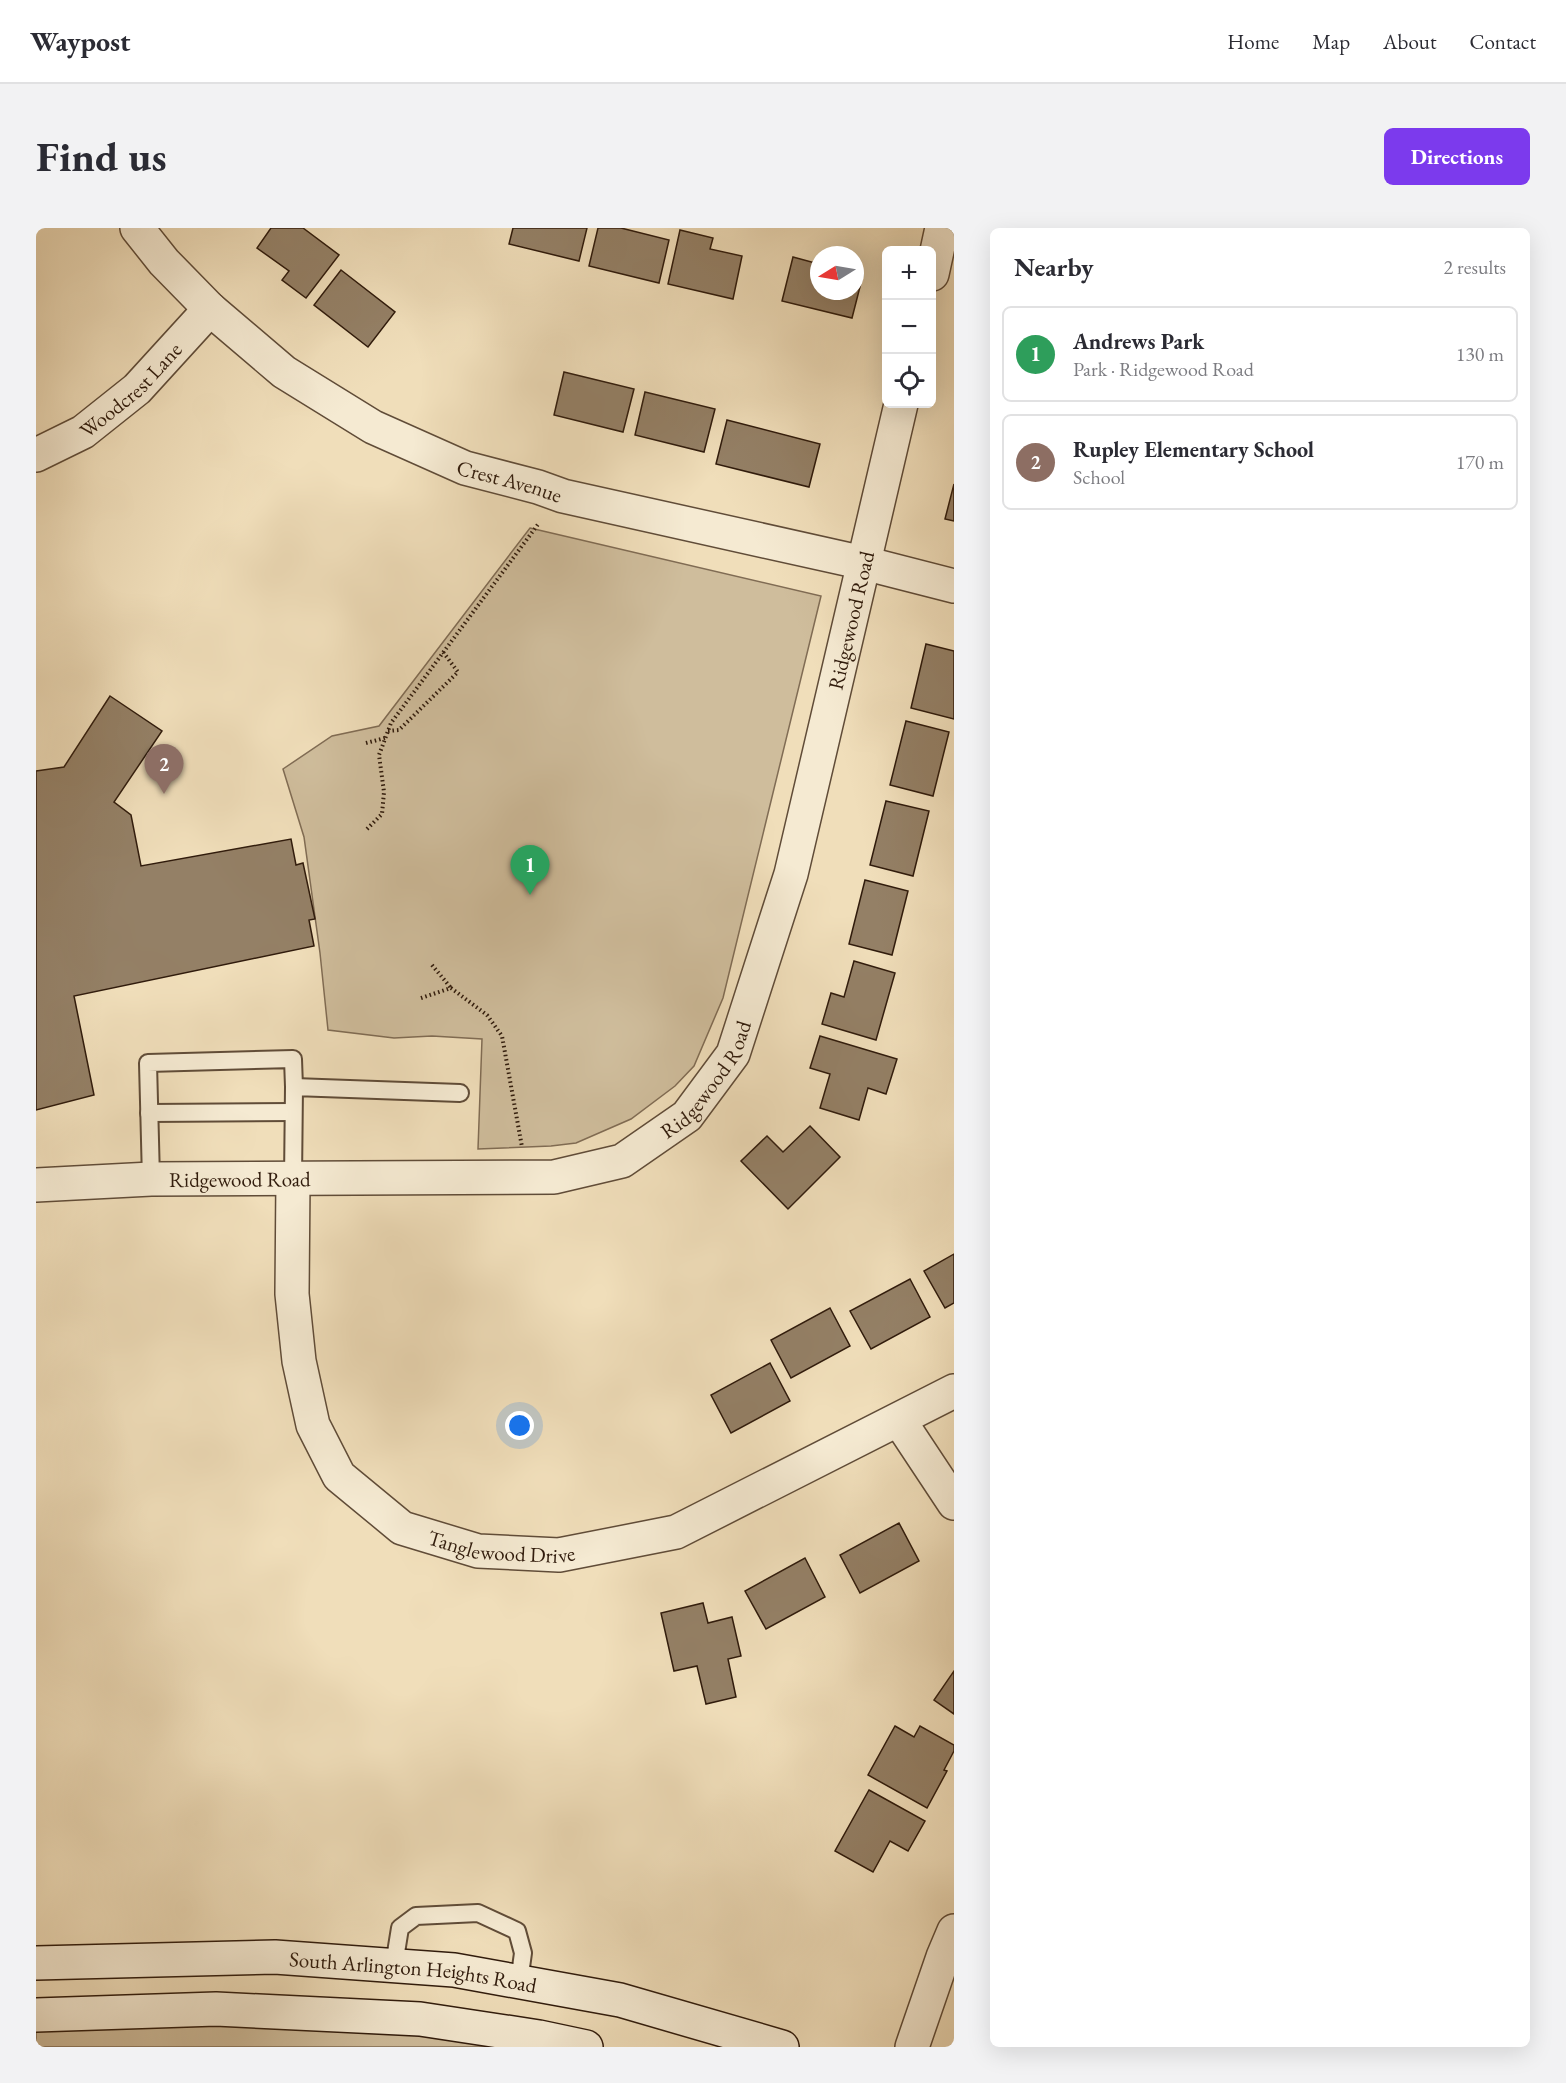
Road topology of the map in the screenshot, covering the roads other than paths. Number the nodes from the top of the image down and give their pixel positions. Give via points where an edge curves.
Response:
1 (137, 228) edge
2 (942, 228) edge
3 (936, 256) edge
4 (210, 309) junction
5 (900, 408) edge
6 (36, 455) edge
7 (864, 563) junction
8 (954, 586) edge
9 (294, 1087) junction
10 (460, 1094) dead end
11 (293, 1112) junction
12 (149, 1113) junction
13 (151, 1179) junction
14 (293, 1180) junction
15 (36, 1185) edge
16 (954, 1391) edge
17 (899, 1420) junction
18 (954, 1503) edge
19 (954, 1931) edge
20 (36, 1963) edge
21 (394, 1965) junction
22 (519, 1982) junction
23 (36, 2015) edge
24 (586, 2047) edge
25 (782, 2047) edge
26 (912, 2047) edge

1 - 4 street, Crest Avenue
2 - 3 street
4 - 6 street, Woodcrest Lane via 137,389 83,432
4 - 7 street, Crest Avenue via 284,372 373,427 465,468 563,496
5 - 7 street, Ridgewood Road
7 - 8 street, Crest Avenue
7 - 14 street, Ridgewood Road via 790,874 748,1009 733,1054 687,1116 621,1161 554,1177
9 - 10 lane
9 - 11 lane
9 - 12 lane via 293,1059 148,1063
11 - 12 lane
11 - 14 lane
12 - 13 lane
13 - 14 street, Ridgewood Road
13 - 15 street, Ridgewood Road
14 - 17 street, Tanglewood Drive via 292,1293 298,1361 313,1425 339,1476 402,1528 478,1551 559,1555 676,1532
16 - 17 street, Tanglewood Drive
17 - 18 street
19 - 26 street
20 - 21 street, South Arlington Heights Road via 275,1957
21 - 22 street, South Arlington Heights Road via 454,1970
21 - 22 lane via 400,1928 416,1916 478,1913 518,1931 523,1953
22 - 25 street, South Arlington Heights Road via 620,2000
23 - 24 street via 216,2009 420,2019

